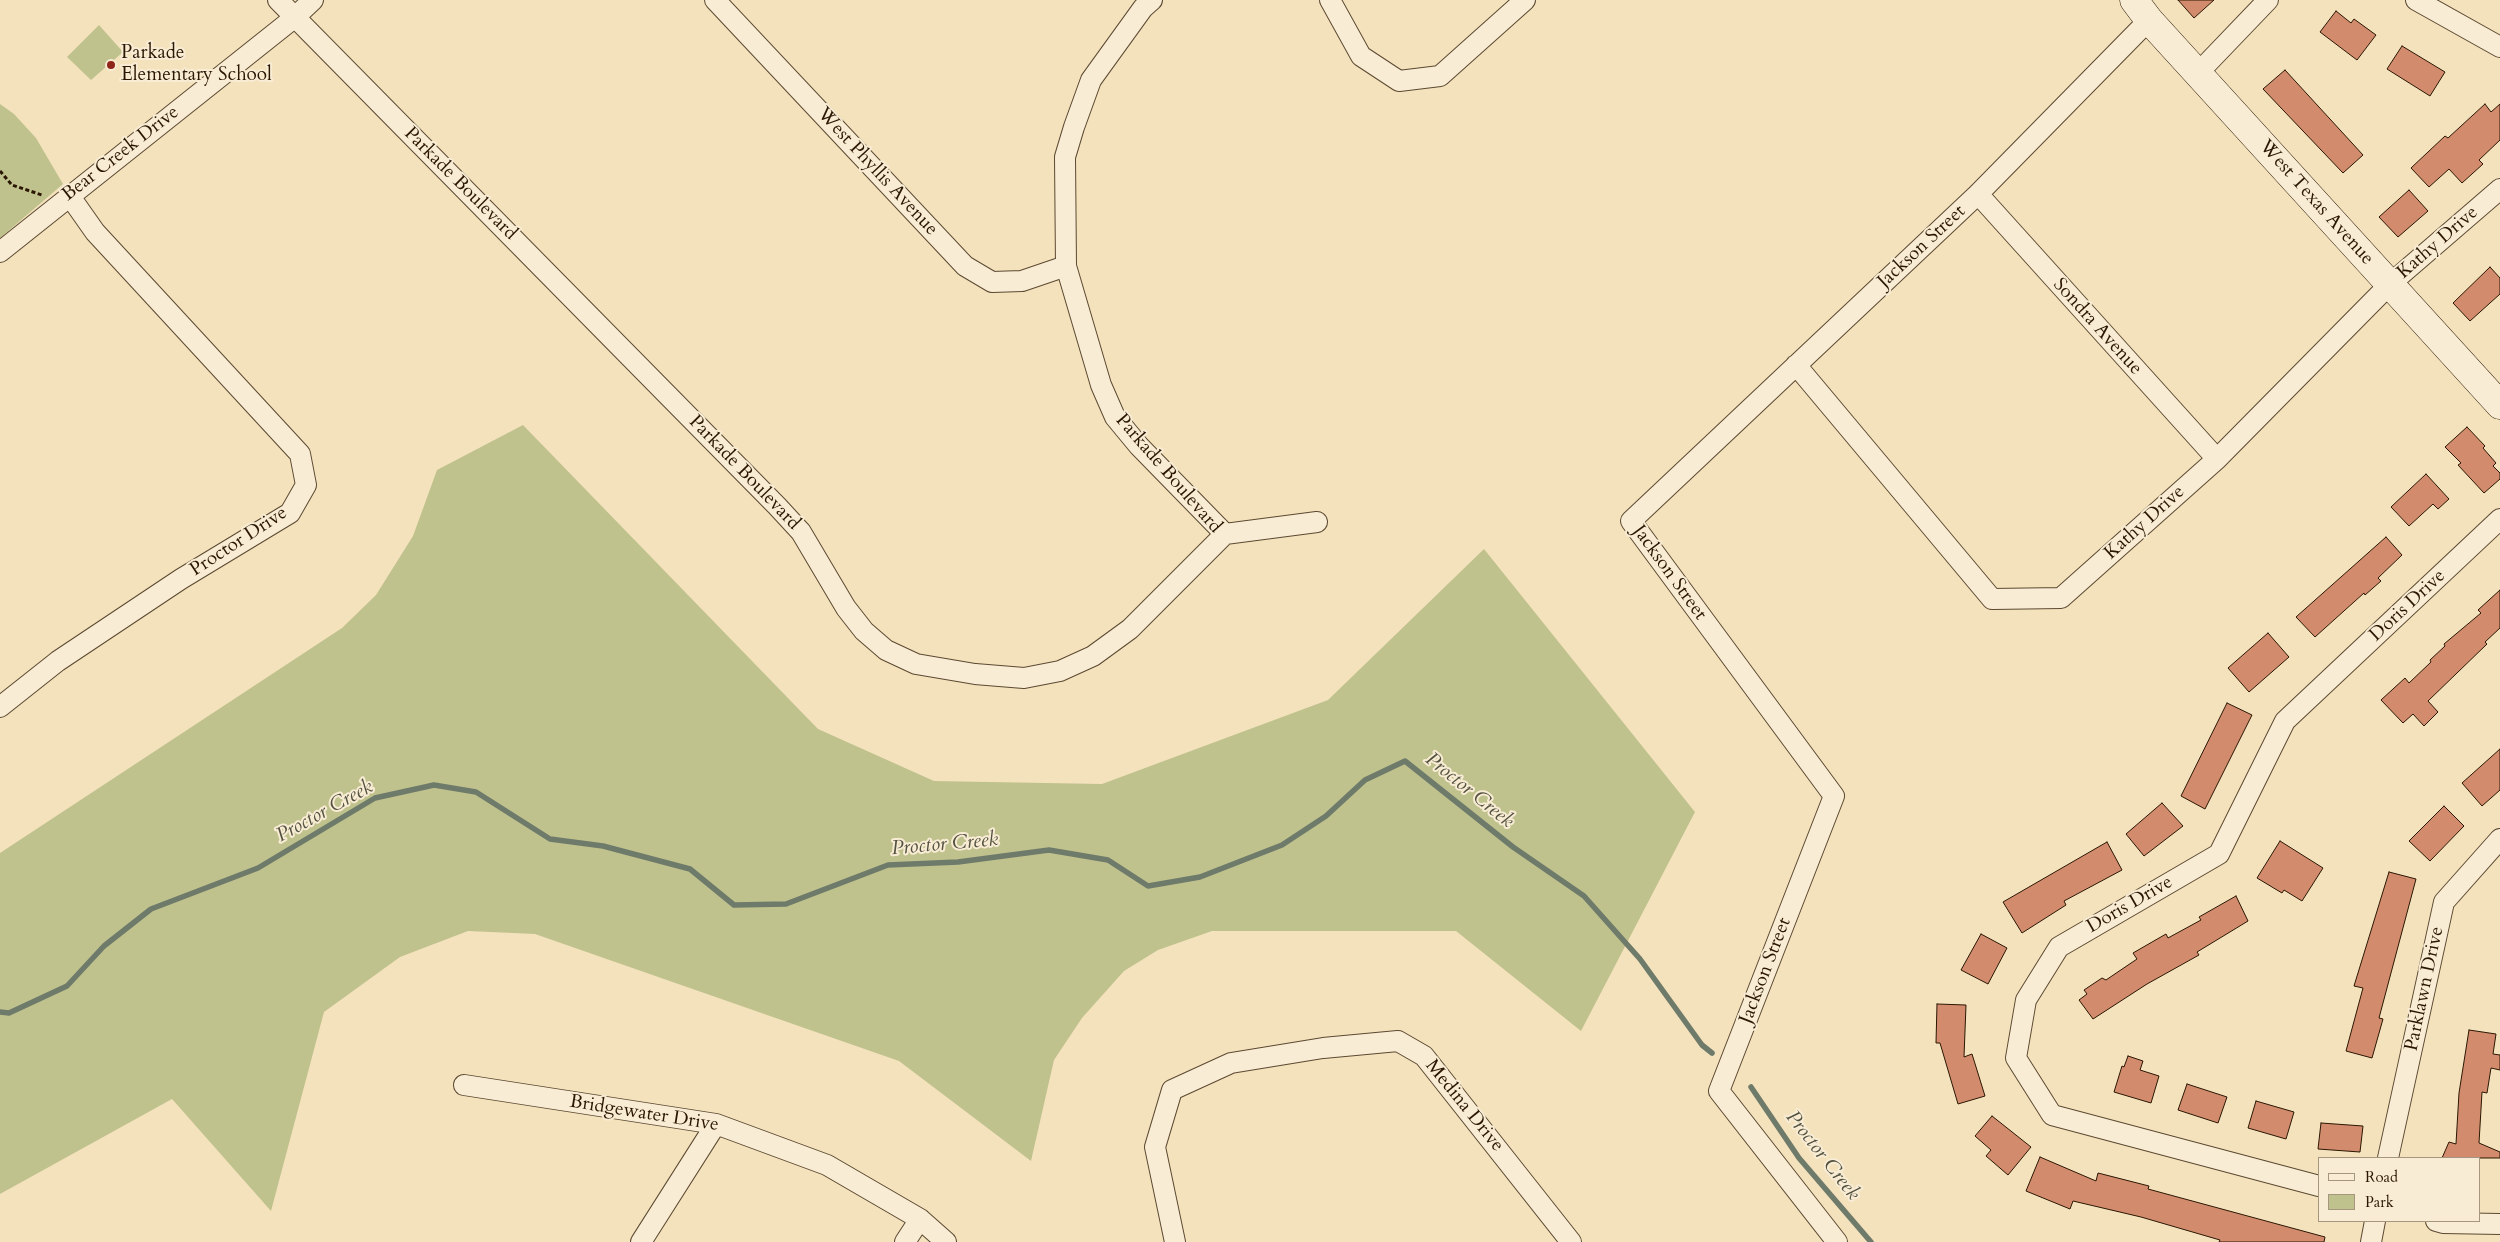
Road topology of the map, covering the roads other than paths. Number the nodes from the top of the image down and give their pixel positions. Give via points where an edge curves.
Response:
1 (278, 0) edge
2 (313, 0) edge
3 (715, 0) edge
4 (1330, 0) edge
5 (1525, 0) edge
6 (2268, 0) edge
7 (2416, 0) edge
8 (1143, 3) edge
9 (2141, 10) edge
10 (294, 18) junction
11 (2500, 47) edge
12 (2198, 72) junction
13 (2500, 189) edge
14 (1978, 194) junction
15 (62, 200) junction
16 (0, 252) edge
17 (1066, 266) junction
18 (2390, 284) junction
19 (1796, 365) junction
20 (2500, 405) edge
21 (2217, 459) junction
22 (2500, 519) edge
23 (1317, 522) dead end
24 (1225, 534) junction
25 (0, 707) edge
26 (2500, 839) edge
27 (464, 1085) dead end
28 (716, 1124) junction
29 (2388, 1157) edge
30 (2318, 1186) edge
31 (920, 1219) junction
32 (2375, 1222) edge
33 (2440, 1222) edge
34 (2500, 1224) edge
35 (641, 1242) edge
36 (905, 1242) edge
37 (946, 1242) edge
38 (1175, 1242) edge
39 (1571, 1242) edge
40 (1837, 1242) edge
41 (2371, 1242) edge

1 - 10 street, Parkade Boulevard
2 - 10 street, Bear Creek Drive
3 - 17 street, West Phyllis Avenue via 965,266 992,282 1022,281
4 - 5 street via 1361,56 1399,82 1440,76
6 - 12 street
7 - 11 street
8 - 17 street, Parkade Boulevard via 1091,80 1065,157
9 - 12 street, West Texas Avenue
9 - 14 street, Jackson Street
10 - 15 street, Bear Creek Drive
10 - 24 street, Parkade Boulevard via 778,506 800,532 846,608 864,631 886,650 916,664 975,674 1024,678 1060,671 1093,656 1130,629
12 - 18 street, West Texas Avenue
13 - 18 street, Kathy Drive
14 - 19 street, Jackson Street
14 - 21 street, Sondra Avenue
15 - 16 street, Bear Creek Drive
15 - 25 street, Proctor Drive via 300,454 306,485 290,513 181,579 66,656
17 - 24 street, Parkade Boulevard via 1101,385 1115,417
18 - 20 street, West Texas Avenue
18 - 21 street, Kathy Drive
19 - 21 street, Kathy Drive via 1992,599 2061,598
19 - 40 street, Jackson Street via 1631,521 1834,796 1719,1091
22 - 30 street, Doris Drive via 2285,721 2219,854 2059,946 2026,1000 2016,1058 2052,1115
23 - 24 street
26 - 29 street, Parklawn Drive via 2444,902
27 - 28 street, Bridgewater Drive
28 - 31 street, Bridgewater Drive via 827,1165
28 - 35 street
31 - 36 street
31 - 37 street, Bridgewater Drive
32 - 41 street
33 - 34 street
38 - 39 street, Medina Drive via 1155,1147 1172,1090 1231,1063 1323,1048 1398,1041 1424,1056

